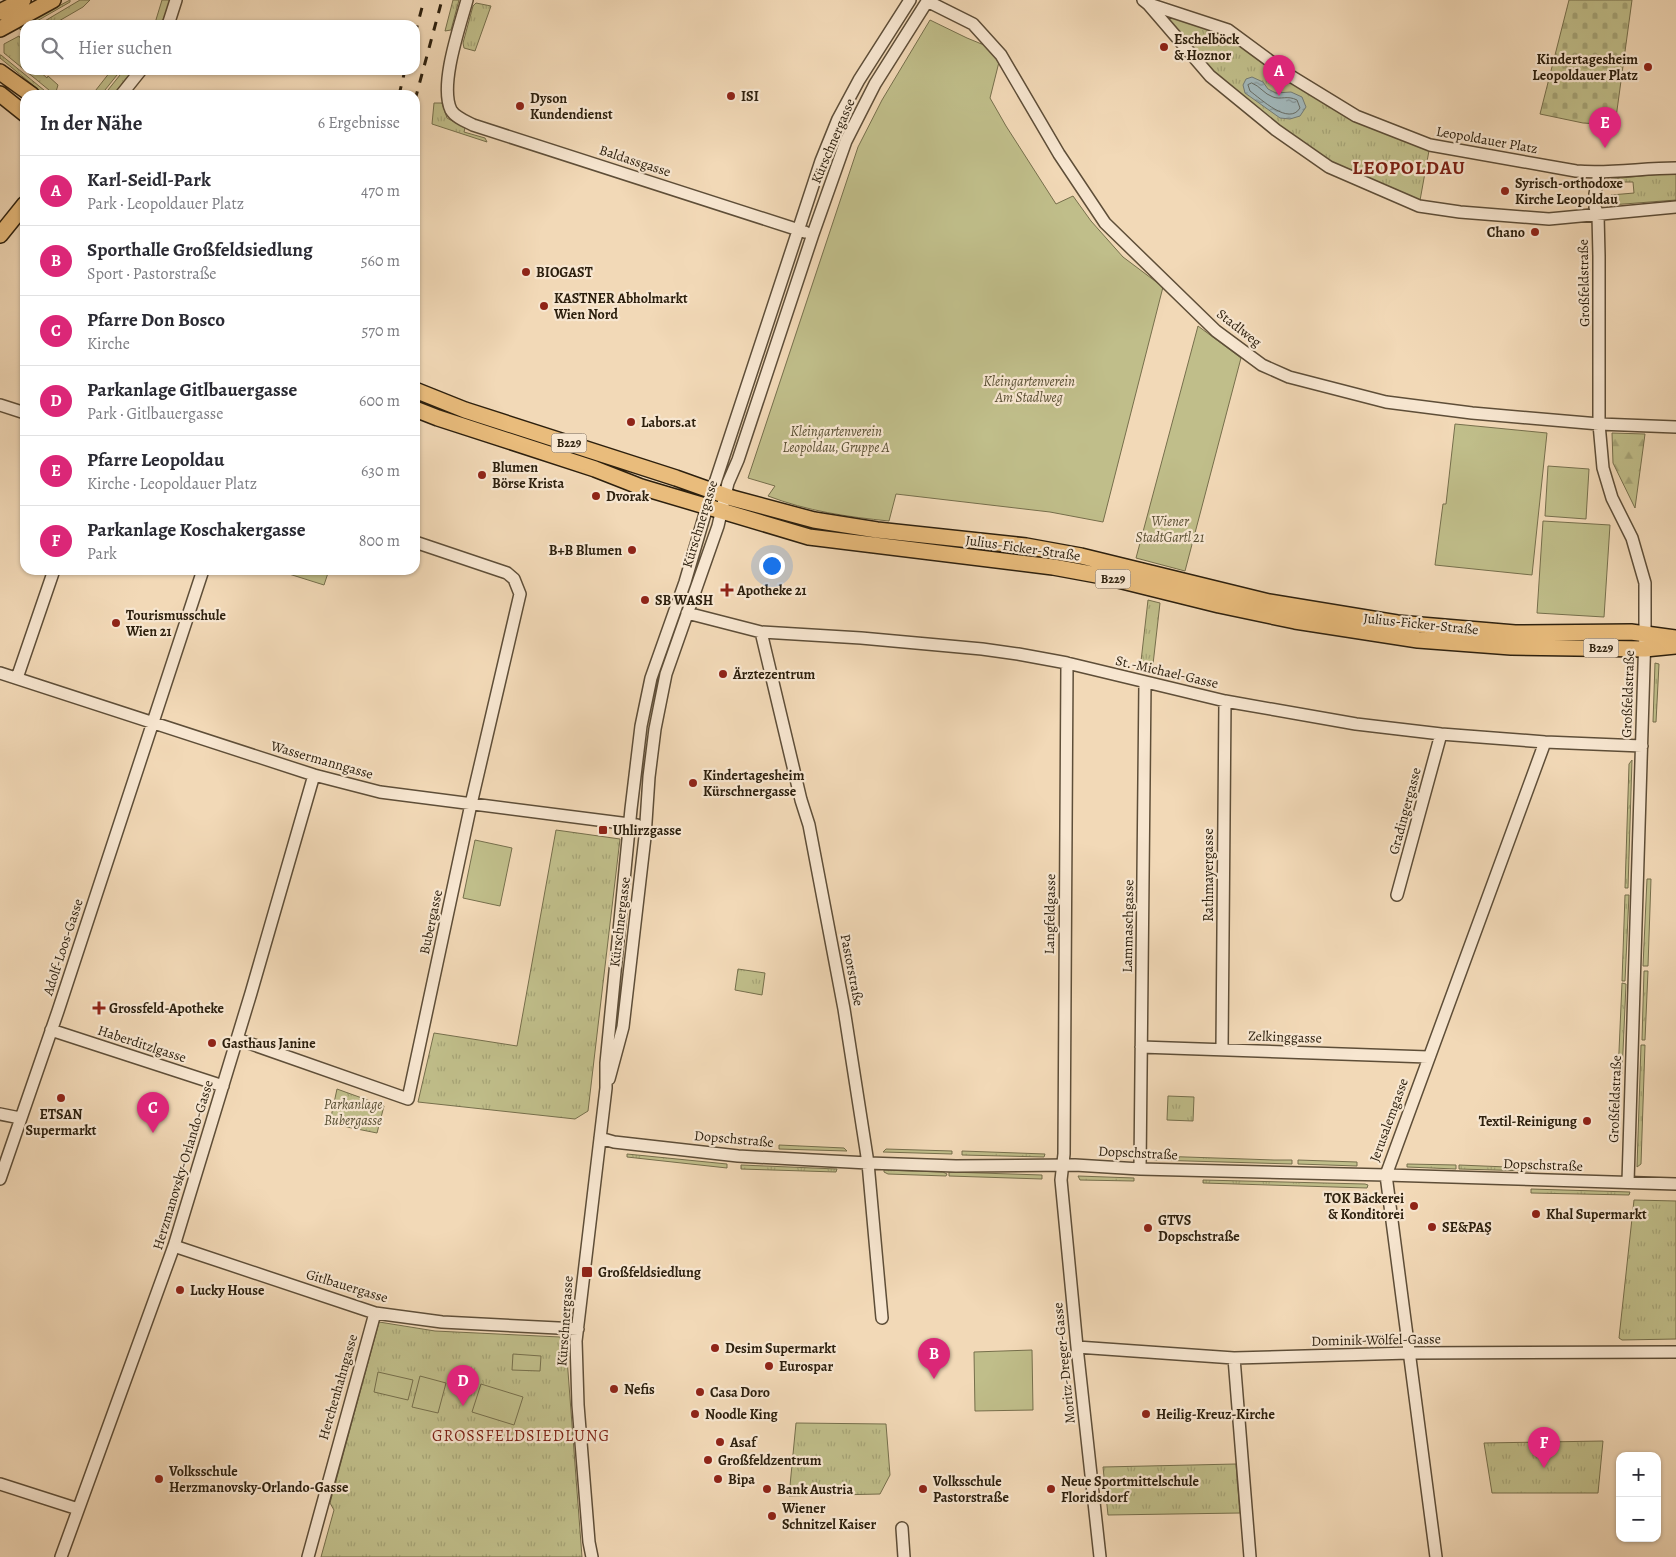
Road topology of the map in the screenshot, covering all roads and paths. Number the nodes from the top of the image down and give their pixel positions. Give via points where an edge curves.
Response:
1 (22, 0) edge
2 (53, 0) edge
3 (176, 0) edge
4 (467, 0) edge
5 (910, 0) edge
6 (928, 0) edge
7 (1146, 2) edge
8 (0, 12) edge
9 (170, 20) edge
10 (0, 29) edge
11 (0, 72) edge
12 (137, 75) edge
13 (25, 90) edge
14 (124, 90) edge
15 (0, 94) edge
16 (20, 110) edge
17 (1676, 168) edge
18 (1599, 174) junction
19 (1676, 207) edge
20 (20, 210) edge
21 (1598, 215) junction
22 (799, 230) junction
23 (813, 234) junction
24 (0, 235) edge
25 (420, 392) edge
26 (0, 405) edge
27 (20, 411) edge
28 (420, 411) edge
29 (1599, 424) junction
30 (1676, 427) edge
31 (718, 493) junction
32 (707, 508) junction
33 (722, 512) junction
34 (420, 544) edge
35 (52, 575) edge
36 (201, 575) edge
37 (687, 613) junction
38 (761, 632) junction
39 (1646, 633) junction
40 (1676, 638) edge
41 (1676, 646) edge
42 (1645, 649) junction
43 (1067, 663) junction
44 (0, 673) edge
45 (18, 678) junction
46 (1145, 682) junction
47 (1225, 701) junction
48 (153, 723) junction
49 (1441, 734) junction
50 (1545, 742) junction
51 (1642, 746) junction
52 (314, 775) junction
53 (471, 804) junction
54 (630, 824) junction
55 (646, 826) junction
56 (1397, 895) dead end
57 (51, 1030) junction
58 (237, 1039) junction
59 (1141, 1047) junction
60 (1222, 1049) junction
61 (1428, 1056) junction
62 (222, 1086) junction
63 (606, 1088) junction
64 (0, 1114) edge
65 (20, 1118) junction
66 (600, 1138) junction
67 (868, 1163) junction
68 (1062, 1166) junction
69 (1140, 1169) junction
70 (1386, 1175) junction
71 (0, 1179) edge
72 (1628, 1182) junction
73 (1676, 1184) edge
74 (174, 1246) junction
75 (375, 1313) junction
76 (882, 1318) dead end
77 (578, 1329) junction
78 (1077, 1347) junction
79 (1676, 1352) edge
80 (1409, 1353) junction
81 (1234, 1358) junction
82 (0, 1484) edge
83 (78, 1509) junction
84 (902, 1528) dead end
85 (61, 1557) edge
86 (308, 1557) edge
87 (592, 1557) edge
88 (904, 1557) edge
89 (1100, 1557) edge
90 (1250, 1557) edge
91 (1436, 1557) edge

1 - 8 main road
2 - 10 main road
3 - 9 street
4 - 22 street, Baldassgasse via 447,78 452,110 460,119
5 - 22 street, Kürschnergasse via 838,119
6 - 23 street, Kürschnergasse via 854,122
6 - 29 street, Stadlweg via 973,24 1001,55 1059,154 1105,222 1216,331 1262,365 1289,377 1386,402
7 - 18 street, Leopoldauer Platz via 1228,30 1289,74 1356,116 1430,145
7 - 21 street, Leopoldauer Platz via 1210,76 1329,168 1419,206 1549,219
11 - 13 main road
12 - 14 street
15 - 16 main road
17 - 18 street, Leopoldauer Platz
18 - 21 street, Großfeldstraße via 1595,194
19 - 21 street, Leopoldauer Platz
20 - 24 main road
21 - 29 street, Großfeldstraße
22 - 23 street, Baldassgasse
22 - 31 street, Kürschnergasse
23 - 31 street, Kürschnergasse via 738,460
25 - 31 main road, Julius-Ficker-Straße / B229
26 - 27 street
28 - 32 main road, Julius-Ficker-Straße / B229
29 - 30 street, Stadlweg
29 - 39 street, Großfeldstraße via 1603,468 1612,498 1632,538 1645,583
31 - 32 street, Kürschnergasse
31 - 33 street, Kürschnergasse
31 - 39 main road, Julius-Ficker-Straße / B229 via 814,520 1026,546 1081,556 1268,602 1397,623 1515,633
32 - 33 main road, Julius-Ficker-Straße / B229
32 - 54 street, Kürschnergasse via 651,678 641,726
33 - 37 street, Kürschnergasse
33 - 42 main road, Julius-Ficker-Straße / B229 via 809,537 1053,567 1219,605 1364,633 1512,647
34 - 53 street, Bubergasse via 512,576 520,594
35 - 45 street
36 - 48 street, Adolf-Loos-Gasse
37 - 38 street, St.-Michael-Gasse
37 - 55 street, Kürschnergasse via 666,674 656,728
38 - 43 street, St.-Michael-Gasse via 982,649
38 - 67 street, Pastorstraße via 809,825 844,1009
39 - 40 main road, Julius-Ficker-Straße / B229
39 - 42 street, Großfeldstraße
41 - 42 main road, Julius-Ficker-Straße / B229
42 - 51 street, Großfeldstraße
43 - 46 street, St.-Michael-Gasse
43 - 68 street, Langfeldgasse
44 - 45 street, Wassermanngasse
45 - 48 street, Wassermanngasse
46 - 47 street, St.-Michael-Gasse
46 - 59 street, Lammaschgasse
47 - 49 street, St.-Michael-Gasse via 1356,724
47 - 60 street, Rathmayergasse
48 - 52 street, Wassermanngasse
48 - 57 street, Adolf-Loos-Gasse
49 - 50 street, St.-Michael-Gasse
49 - 56 street, Gradingergasse
50 - 51 street, St.-Michael-Gasse
50 - 61 street, Jerusalemgasse
51 - 72 street, Großfeldstraße
52 - 53 street, Wassermanngasse via 380,792
52 - 58 street, Herzmanovsky-Orlando-Gasse
53 - 54 street, Wassermanngasse
53 - 58 street, Bubergasse via 408,1099
54 - 55 street, Wassermanngasse
54 - 63 street, Kürschnergasse
55 - 63 street, Kürschnergasse via 623,1027
57 - 62 street, Haberditzlgasse
57 - 65 street, Adolf-Loos-Gasse
58 - 62 street, Herzmanovsky-Orlando-Gasse
59 - 60 street, Zelkinggasse
59 - 69 street, Lammaschgasse
60 - 61 street, Zelkinggasse
61 - 70 street, Jerusalemgasse
62 - 74 street, Herzmanovsky-Orlando-Gasse
63 - 66 street, Kürschnergasse
64 - 65 street
65 - 71 street, Adolf-Loos-Gasse
66 - 67 street, Dopschstraße via 738,1156
66 - 77 street, Kürschnergasse
67 - 68 street, Dopschstraße
67 - 76 street, Pastorstraße
68 - 69 street, Dopschstraße
68 - 78 street, Moritz-Dreger-Gasse
69 - 70 street, Dopschstraße
70 - 72 street, Dopschstraße
70 - 80 street, Jerusalemgasse
72 - 73 street, Dopschstraße
74 - 75 street, Gitlbauergasse
74 - 83 street, Herzmanovsky-Orlando-Gasse
75 - 77 street, Gitlbauergasse via 442,1322
75 - 86 street, Herchenhahngasse
77 - 87 street, Kürschnergasse via 575,1361
78 - 81 street, Dominik-Wölfel-Gasse
78 - 89 street, Moritz-Dreger-Gasse
79 - 80 street, Dominik-Wölfel-Gasse
80 - 81 street, Dominik-Wölfel-Gasse
80 - 91 street, Jerusalemgasse
81 - 90 street
82 - 83 street
83 - 85 street, Herzmanovsky-Orlando-Gasse
84 - 88 street

